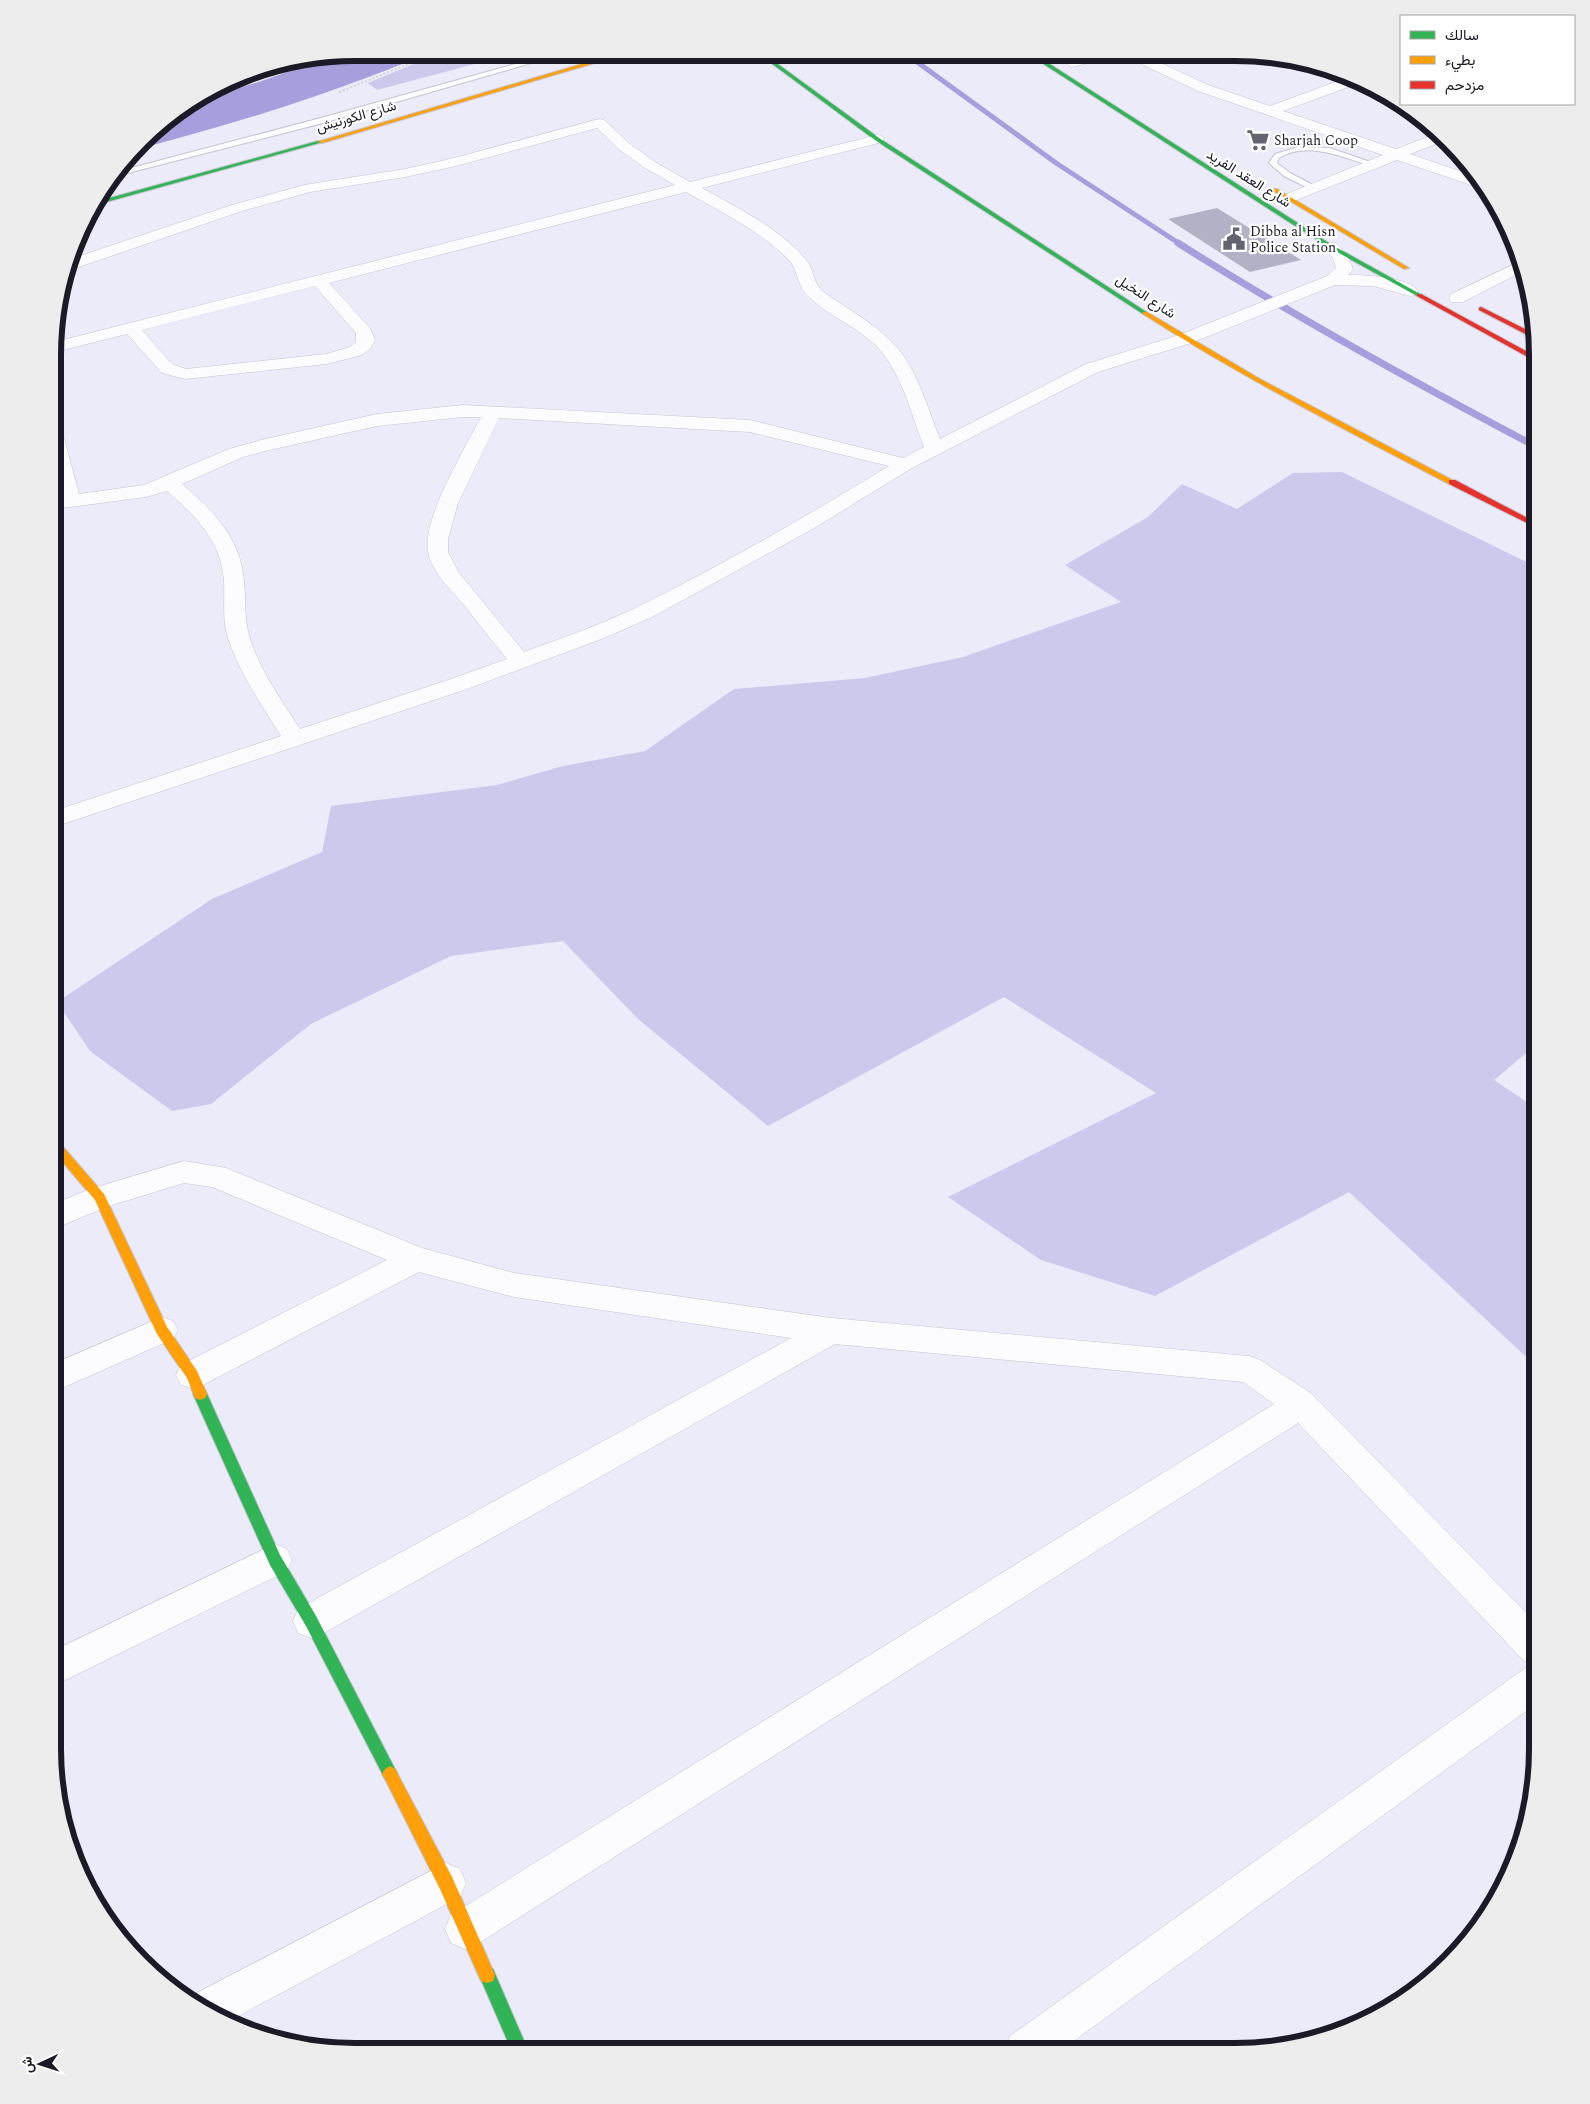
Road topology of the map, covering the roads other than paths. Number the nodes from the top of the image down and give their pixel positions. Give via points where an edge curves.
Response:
1 (534, 61) edge
2 (563, 61) edge
3 (599, 61) edge
4 (771, 61) edge
5 (1041, 61) edge
6 (1069, 61) edge
7 (1080, 61) edge
8 (1146, 61) edge
9 (1072, 63) junction
10 (1089, 73) dead end
11 (1346, 83) edge
12 (1270, 111) junction
13 (877, 139) junction
14 (1434, 139) edge
15 (1395, 154) junction
16 (1372, 164) junction
17 (121, 178) edge
18 (121, 178) edge
19 (1471, 180) edge
20 (1264, 182) dead end
21 (690, 186) junction
22 (1314, 189) junction
23 (1289, 198) junction
24 (106, 201) edge
25 (1330, 246) junction
26 (76, 263) edge
27 (1516, 269) edge
28 (1415, 273) dead end
29 (319, 280) junction
30 (1333, 280) junction
31 (1410, 291) junction
32 (1452, 295) joint
33 (131, 328) junction
34 (1528, 332) edge
35 (1185, 339) junction
36 (61, 346) edge
37 (1529, 355) edge
38 (493, 412) junction
39 (934, 448) junction
40 (905, 464) junction
41 (169, 484) junction
42 (61, 486) edge
43 (63, 502) edge
44 (1529, 522) edge
45 (520, 661) junction
46 (294, 739) junction
47 (61, 817) edge
48 (61, 1152) edge
49 (100, 1197) junction
50 (61, 1214) edge
51 (416, 1259) junction
52 (162, 1330) junction
53 (831, 1331) junction
54 (61, 1375) edge
55 (192, 1375) junction
56 (1301, 1404) junction
57 (275, 1560) junction
58 (311, 1621) junction
59 (1529, 1641) edge
60 (61, 1665) edge
61 (1529, 1687) edge
62 (446, 1882) junction
63 (465, 1929) junction
64 (214, 2006) edge
65 (517, 2043) edge
66 (1036, 2043) edge

1 - 17 lane
2 - 18 main road, شارع الكورنيش
3 - 24 main road, شارع الكورنيش via 358,132
4 - 13 main road, شارع النخيل
5 - 25 main road, شارع العقد الفريد
6 - 9 main road
7 - 9 street
8 - 12 street via 1190,83
9 - 10 main road
11 - 12 street
12 - 15 street
13 - 21 street
13 - 35 main road, شارع النخيل
14 - 15 street
15 - 16 street
15 - 19 street
16 - 22 street
16 - 22 lane via 1321,148 1294,150 1273,159 1277,167
20 - 23 main road, شارع العقد الفريد
21 - 26 street via 650,165 599,123 452,163 309,188 237,208
21 - 29 street
21 - 39 street via 776,240 801,264 807,285 816,296 888,347 906,375
22 - 23 street
23 - 28 main road, شارع العقد الفريد
25 - 30 street via 1345,269
25 - 31 main road, شارع العقد الفريد
27 - 32 street
29 - 33 street
29 - 33 street via 364,332 364,345 356,351 327,358 185,374 163,365
30 - 31 street via 1376,281
30 - 35 street
31 - 37 main road, شارع العقد الفريد
32 - 34 main road
33 - 36 street
35 - 39 street via 1092,368
35 - 44 main road, شارع النخيل via 1324,417
38 - 40 street via 750,426
38 - 41 street via 454,412 377,420 261,446
38 - 45 street via 444,515 437,538 438,551 446,570
39 - 40 street
40 - 45 street via 804,526 644,612
41 - 43 street via 146,491
41 - 46 street via 200,509 230,552 238,637 252,668
42 - 43 street
45 - 46 street
46 - 47 street
48 - 49 main road
49 - 50 street
49 - 51 street via 184,1172 216,1176
49 - 52 main road
51 - 53 street via 514,1285
51 - 55 street
52 - 54 street
52 - 55 main road
53 - 56 street via 1249,1369
53 - 58 street
55 - 57 main road
56 - 59 street
56 - 63 street
57 - 58 main road
57 - 60 street
58 - 62 main road
61 - 66 street
62 - 63 main road
62 - 64 street
63 - 65 main road

